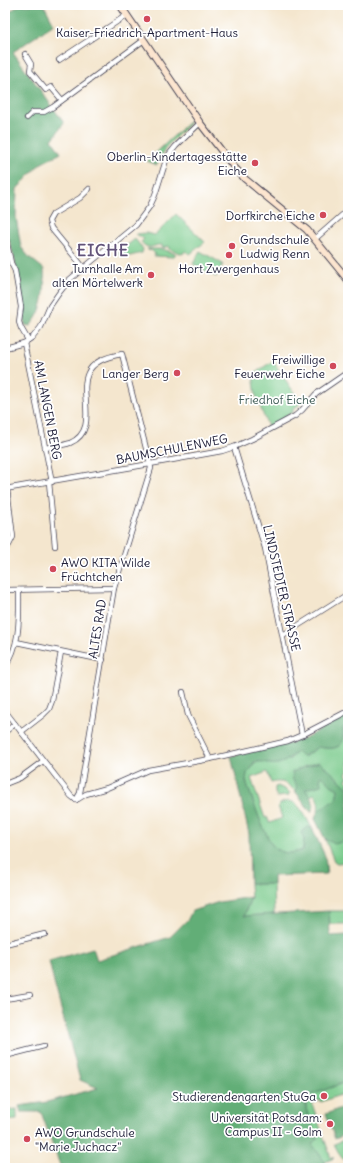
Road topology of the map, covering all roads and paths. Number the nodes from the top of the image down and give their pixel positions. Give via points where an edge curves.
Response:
1 (120, 5) edge
2 (127, 15) junction
3 (144, 40) junction
4 (25, 54) dead end
5 (59, 60) dead end
6 (62, 100) junction
7 (27, 118) dead end
8 (200, 123) junction
9 (89, 190) dead end
10 (348, 210) edge
11 (5, 234) edge
12 (315, 239) junction
13 (84, 268) junction
14 (348, 280) edge
15 (26, 342) junction
16 (5, 348) edge
17 (348, 372) edge
18 (234, 447) junction
19 (45, 448) junction
20 (150, 464) junction
21 (50, 482) junction
22 (6, 488) edge
23 (9, 545) dead end
24 (55, 546) dead end
25 (114, 588) junction
26 (5, 590) edge
27 (18, 590) junction
28 (348, 594) edge
29 (283, 635) junction
30 (16, 642) junction
31 (61, 652) junction
32 (103, 660) junction
33 (5, 667) edge
34 (183, 692) dead end
35 (5, 711) edge
36 (348, 711) edge
37 (15, 724) junction
38 (5, 732) edge
39 (21, 732) junction
40 (302, 735) junction
41 (43, 760) junction
42 (210, 760) junction
43 (5, 784) edge
44 (76, 800) junction
45 (44, 934) dead end
46 (5, 944) edge
47 (30, 995) dead end
48 (5, 999) edge
49 (44, 1046) dead end
50 (5, 1056) edge

1 - 2 street
2 - 3 street
2 - 5 street
3 - 6 street
3 - 8 street
4 - 6 street via 31,64 30,71 42,86 46,90 50,87
6 - 7 street via 44,112 33,112
8 - 12 street via 245,179
8 - 13 street via 167,157 155,195 143,217
9 - 13 street via 53,214 49,221 51,228
10 - 12 street
11 - 15 street, AM LANGEN BERG via 21,307 19,322
12 - 14 street
13 - 15 street via 69,280 50,306 41,327
15 - 16 street
15 - 19 street, AM LANGEN BERG
17 - 18 street, BAUMSCHULENWEG via 316,394 295,416
18 - 20 street, BAUMSCHULENWEG
18 - 29 street, LINDSTEDTER STRASSE via 265,548
19 - 20 street via 70,443 84,430 88,372 99,362 122,354
19 - 21 street, AM LANGEN BERG
20 - 21 street, BAUMSCHULENWEG
20 - 25 street, ALTES RAD via 151,468
21 - 22 street, BAUMSCHULENWEG
21 - 24 street
22 - 23 street via 13,538
25 - 27 street
25 - 32 street, ALTES RAD
26 - 27 street
27 - 30 street
28 - 29 street
29 - 40 street, LINDSTEDTER STRASSE
30 - 31 street
30 - 33 street
31 - 32 street
31 - 39 street via 49,709
32 - 44 street, ALTES RAD via 80,793
34 - 42 street via 188,715
35 - 37 street
36 - 40 street
37 - 38 street
37 - 39 street
39 - 41 street
40 - 42 street via 279,744
41 - 43 street via 20,778
41 - 44 street
42 - 44 street via 148,770
45 - 46 street
47 - 48 street
49 - 50 street

